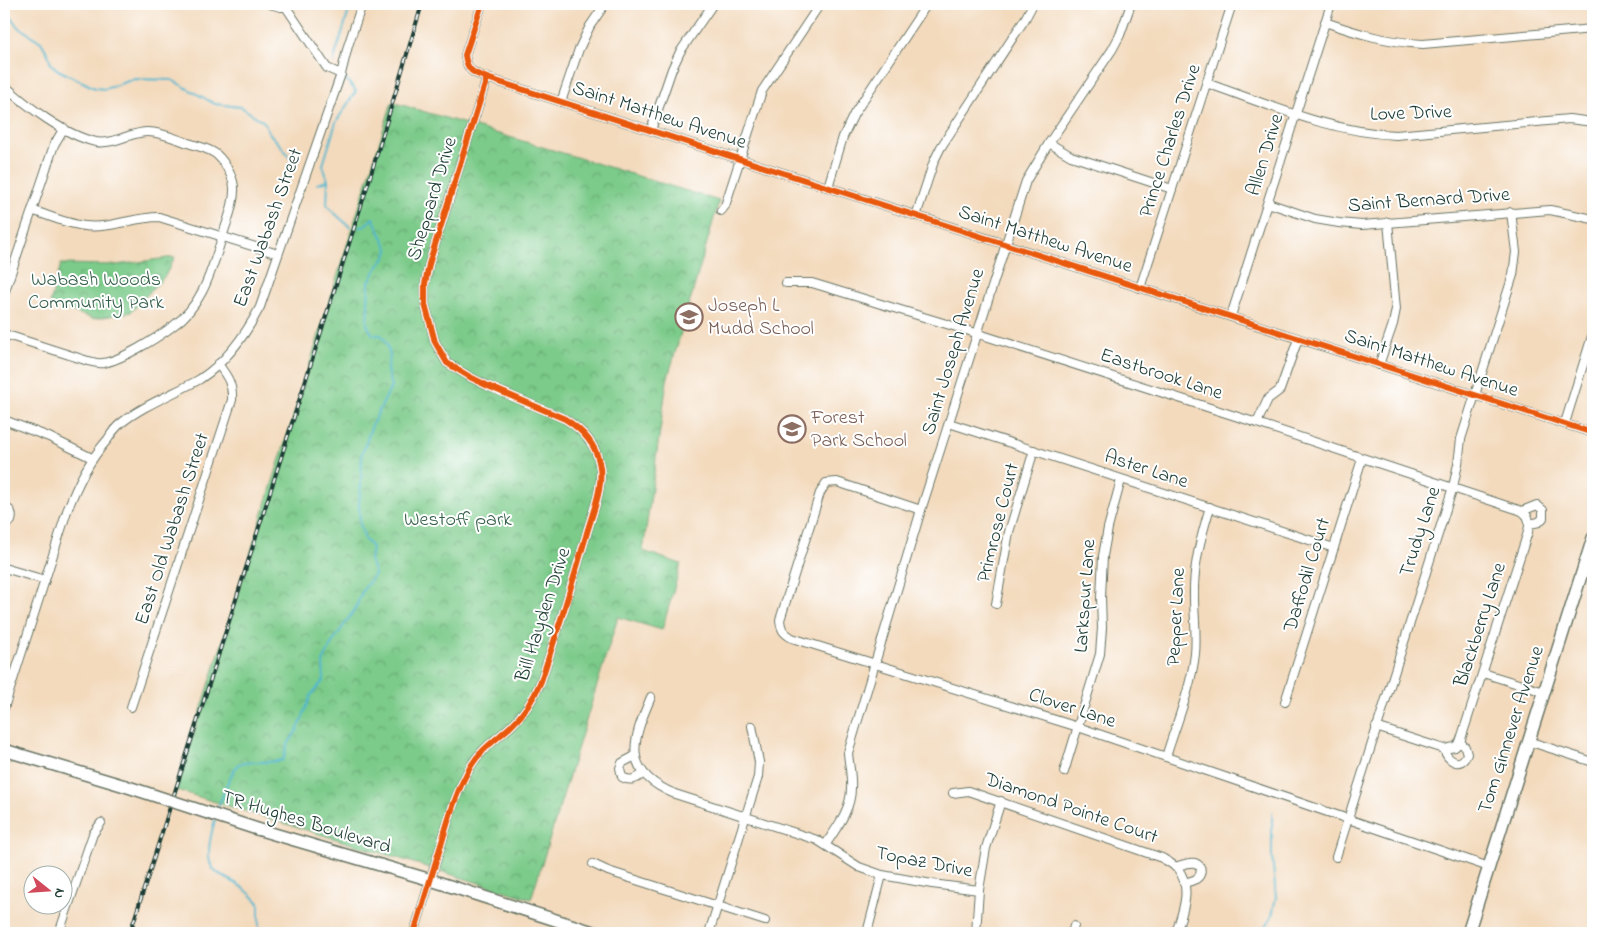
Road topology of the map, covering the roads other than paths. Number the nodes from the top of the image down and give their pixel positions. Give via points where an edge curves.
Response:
1 (270, 4) edge
2 (362, 4) edge
3 (482, 4) edge
4 (605, 4) edge
5 (713, 4) edge
6 (820, 4) edge
7 (928, 4) edge
8 (1033, 4) edge
9 (1131, 4) edge
10 (1232, 4) edge
11 (1331, 4) edge
12 (288, 6) edge
13 (1326, 22) junction
14 (1593, 29) edge
15 (342, 74) junction
16 (487, 78) junction
17 (1206, 83) junction
18 (4, 85) edge
19 (561, 102) junction
20 (1296, 114) junction
21 (1593, 122) edge
22 (64, 128) junction
23 (651, 130) junction
24 (1049, 143) junction
25 (739, 159) junction
26 (828, 187) junction
27 (1172, 189) junction
28 (1268, 203) junction
29 (32, 210) junction
30 (721, 211) dead end
31 (1511, 212) junction
32 (916, 216) junction
33 (1593, 220) edge
34 (1388, 222) junction
35 (222, 237) junction
36 (1005, 245) junction
37 (278, 254) junction
38 (786, 283) dead end
39 (1140, 288) junction
40 (4, 294) edge
41 (1231, 316) junction
42 (976, 333) junction
43 (1593, 333) edge
44 (4, 334) edge
45 (1298, 339) junction
46 (218, 364) junction
47 (1380, 365) junction
48 (1475, 395) junction
49 (4, 420) edge
50 (1257, 422) junction
51 (949, 423) junction
52 (1565, 423) junction
53 (577, 426) joint
54 (1593, 433) edge
55 (1034, 450) junction
56 (92, 458) junction
57 (1362, 459) junction
58 (1121, 480) junction
59 (1453, 487) junction
60 (4, 507) edge
61 (1210, 507) junction
62 (921, 510) junction
63 (1527, 517) joint
64 (4, 525) edge
65 (1593, 538) edge
66 (1334, 548) junction
67 (1589, 566) edge
68 (4, 568) edge
69 (45, 580) junction
70 (996, 604) dead end
71 (874, 664) junction
72 (1483, 673) junction
73 (1544, 692) junction
74 (651, 697) dead end
75 (1285, 702) dead end
76 (131, 707) dead end
77 (4, 708) edge
78 (752, 726) dead end
79 (1078, 727) junction
80 (1376, 727) junction
81 (1528, 741) junction
82 (1458, 744) junction
83 (1444, 748) junction
84 (4, 750) edge
85 (635, 756) junction
86 (1166, 757) junction
87 (1593, 762) edge
88 (1064, 772) dead end
89 (643, 774) junction
90 (953, 793) dead end
91 (1001, 801) junction
92 (746, 815) junction
93 (1348, 819) junction
94 (101, 823) dead end
95 (826, 844) junction
96 (1336, 858) dead end
97 (593, 864) dead end
98 (1489, 866) junction
99 (1175, 867) junction
100 (882, 875) junction
101 (431, 880) junction
102 (1184, 884) junction
103 (979, 890) junction
104 (718, 906) junction
105 (765, 921) dead end
106 (59, 933) edge
107 (414, 933) edge
108 (596, 933) edge
109 (710, 933) edge
110 (867, 933) edge
111 (976, 933) edge
112 (1176, 933) edge
113 (1468, 933) edge

1 - 12 street
2 - 15 street, East Wabash Street
3 - 16 street, Saint Matthew Avenue via 465,55 470,69
4 - 19 street via 579,49
5 - 23 street via 680,52
6 - 25 street via 762,92
7 - 26 street via 854,114 843,137
8 - 32 street via 941,147
9 - 24 street, Saint Joseph Avenue via 1112,50
10 - 17 street, Prince Charles Drive
11 - 13 street, Allen Drive
12 - 15 street via 327,68
13 - 14 street via 1369,37 1423,44
13 - 20 street, Allen Drive
15 - 37 street, East Wabash Street
16 - 19 street, Saint Matthew Avenue
16 - 53 street, Sheppard Drive via 429,264 425,304 430,324 435,342 447,363 476,380
17 - 20 street, Love Drive
17 - 27 street, Prince Charles Drive
18 - 22 street via 28,106
19 - 23 street, Saint Matthew Avenue
20 - 21 street, Love Drive via 1371,134 1396,135 1569,118
20 - 28 street, Allen Drive
22 - 29 street via 54,145
22 - 35 street via 82,138 99,142 148,132 162,134 216,154 224,163 235,189
23 - 25 street, Saint Matthew Avenue
24 - 27 street via 1070,156
24 - 36 street, Saint Joseph Avenue via 1026,181
25 - 26 street, Saint Matthew Avenue
25 - 30 street
26 - 32 street, Saint Matthew Avenue
27 - 39 street, Prince Charles Drive
28 - 34 street, Saint Bernard Drive via 1331,222
28 - 41 street, Allen Drive
29 - 35 street via 86,226 159,217
29 - 40 street
31 - 33 street, Saint Bernard Drive via 1550,210
31 - 34 street, Saint Bernard Drive
31 - 48 street, Trudy Lane via 1516,252 1513,275
32 - 36 street, Saint Matthew Avenue
34 - 47 street via 1396,309
35 - 37 street
35 - 44 street via 206,284 195,305 181,321 114,360 88,361
36 - 39 street, Saint Matthew Avenue
36 - 42 street, Saint Joseph Avenue
37 - 46 street, East Wabash Street via 251,325
38 - 42 street, Eastbrook Lane via 812,284
39 - 41 street, Saint Matthew Avenue
41 - 45 street, Saint Matthew Avenue
42 - 50 street, Eastbrook Lane
42 - 51 street, Saint Joseph Avenue
43 - 52 street
45 - 47 street, Saint Matthew Avenue
45 - 50 street via 1280,390 1268,399
46 - 56 street, East Wabash Street via 201,378 119,425
46 - 76 street, East Old Wabash Street via 231,383 232,400
47 - 48 street, Saint Matthew Avenue
48 - 52 street, Saint Matthew Avenue
48 - 59 street, Trudy Lane via 1461,439
49 - 56 street
50 - 57 street, Eastbrook Lane
51 - 55 street, Aster Lane
51 - 62 street, Saint Joseph Avenue
52 - 54 street, Saint Matthew Avenue
53 - 101 street, Bill Hayden Drive via 596,453 601,475 551,652 534,697 524,712 472,764 452,808
55 - 58 street, Aster Lane
55 - 70 street, Primrose Court via 1009,532
56 - 69 street, East Wabash Street via 77,484
57 - 59 street, Eastbrook Lane
57 - 66 street, Daffodil Court
58 - 61 street, Aster Lane
58 - 79 street, Larkspur Lane via 1103,556 1100,654
59 - 63 street, Eastbrook Lane
59 - 80 street, Trudy Lane
60 - 64 street via 12,515 11,521
61 - 66 street, Aster Lane
61 - 86 street, Pepper Lane via 1200,537 1195,569 1193,666
62 - 71 street, Saint Joseph Avenue
62 - 71 street, Clover Lane via 837,482 826,483 820,493 780,620 780,628 792,638
63 - 72 street, Blackberry Lane
65 - 67 main road, Tom Ginnever Avenue
66 - 75 street, Daffodil Court
67 - 73 main road, Tom Ginnever Avenue
68 - 69 street
69 - 77 street, East Wabash Street
71 - 79 street, Clover Lane
71 - 95 street, Saint Joseph Avenue via 848,753 850,800
72 - 73 street
72 - 82 street, Blackberry Lane
73 - 81 main road, Tom Ginnever Avenue
74 - 85 street, Topaz Drive via 635,737
78 - 92 street via 759,762 758,777
79 - 86 street, Clover Lane
79 - 88 street, Larkspur Lane
80 - 83 street
80 - 93 street, Trudy Lane
81 - 87 street
81 - 98 main road, Tom Ginnever Avenue
82 - 83 street
82 - 83 street, Blackberry Lane via 1465,747 1467,754 1461,762 1455,763 1450,759
84 - 101 main road, TR Hughes Boulevard, bridge
85 - 89 street, Topaz Drive
85 - 89 street via 622,763 622,777 636,779
86 - 93 street, Clover Lane
89 - 92 street, Topaz Drive via 660,788
90 - 91 street, Diamond Pointe Court via 968,791
91 - 99 street, Diamond Pointe Court via 1143,850
91 - 103 street, Topaz Drive via 986,848
92 - 95 street, Topaz Drive
92 - 104 street
93 - 96 street, Trudy Lane
93 - 98 street, Clover Lane
94 - 106 street via 93,834
95 - 100 street, Topaz Drive via 859,867
97 - 104 street
98 - 113 main road, Tom Ginnever Avenue
99 - 102 street, Diamond Pointe Court
99 - 102 street, Diamond Pointe Court via 1187,863 1196,864 1201,869 1197,879
100 - 103 street, Topaz Drive
100 - 110 street
101 - 107 street, Bill Hayden Drive
101 - 108 main road, TR Hughes Boulevard
102 - 112 street, Diamond Pointe Court via 1184,906
103 - 111 street
104 - 105 street
104 - 109 street

